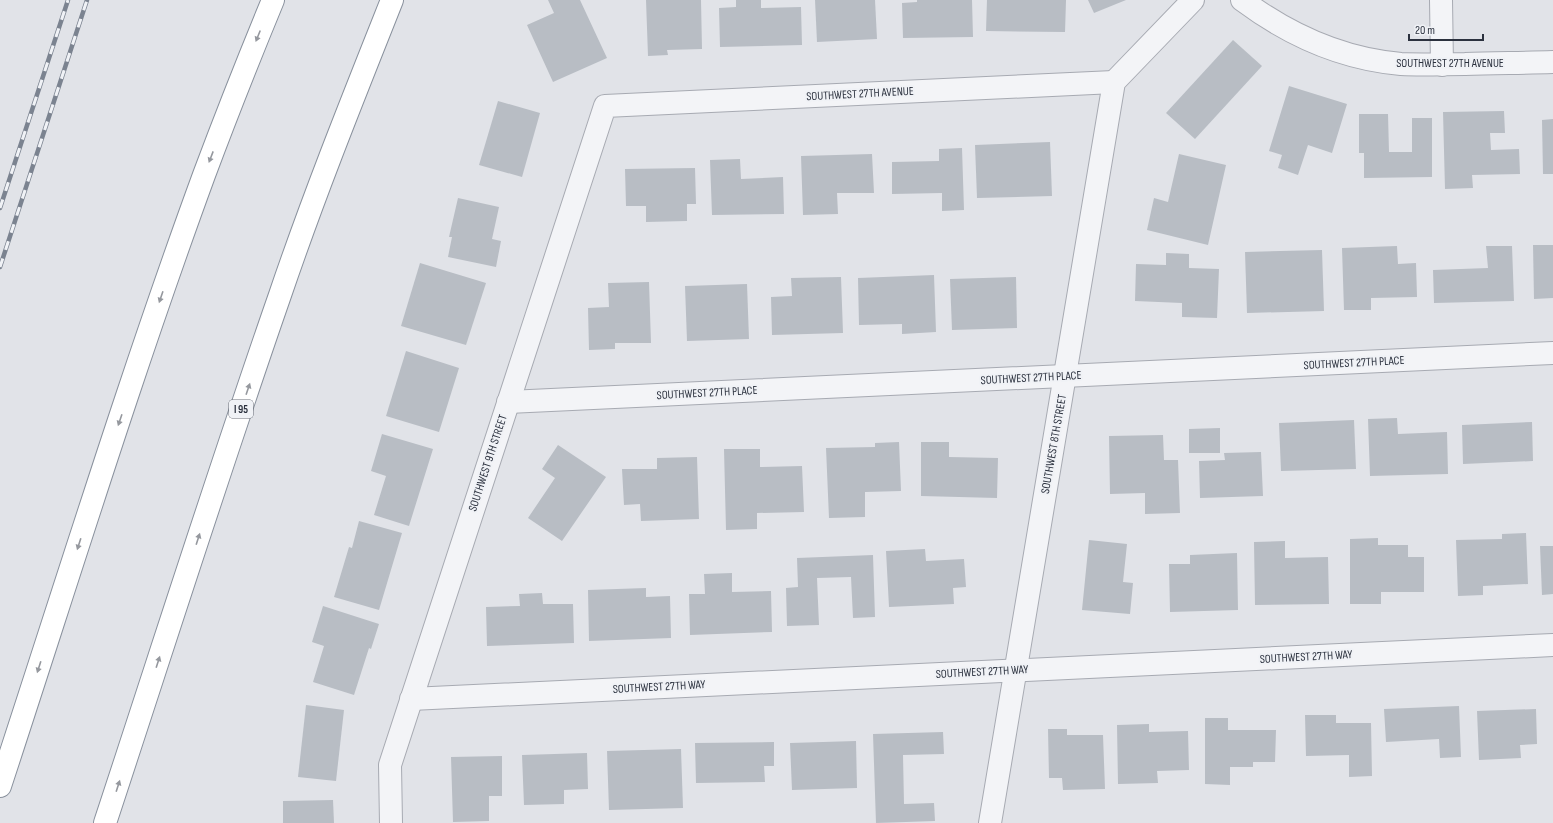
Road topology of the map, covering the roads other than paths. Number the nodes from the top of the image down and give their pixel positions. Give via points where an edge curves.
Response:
1 (272, 0) edge
2 (392, 0) edge
3 (1193, 0) edge
4 (1242, 0) edge
5 (1441, 0) edge
6 (1553, 62) edge
7 (1442, 64) junction
8 (1114, 82) junction
9 (605, 106) joint
10 (1553, 353) edge
11 (1065, 376) junction
12 (508, 402) junction
13 (1553, 645) edge
14 (1015, 670) junction
15 (411, 699) junction
16 (0, 786) edge
17 (105, 823) edge
18 (391, 823) edge
19 (990, 823) edge

1 -> 16 highway via 174,260
17 -> 2 highway, I 95 via 280,293
3 - 8 street
4 - 7 street, SOUTHWEST 27TH AVENUE via 1300,37 1360,57 1401,64
5 - 7 street
6 - 7 street, SOUTHWEST 27TH AVENUE
8 - 9 street, SOUTHWEST 27TH AVENUE
8 - 11 street, SOUTHWEST 8TH STREET
9 - 12 street, SOUTHWEST 9TH STREET
10 - 11 street, SOUTHWEST 27TH PLACE
11 - 12 street, SOUTHWEST 27TH PLACE
11 - 14 street, SOUTHWEST 8TH STREET
12 - 15 street, SOUTHWEST 9TH STREET
13 - 14 street, SOUTHWEST 27TH WAY
14 - 15 street, SOUTHWEST 27TH WAY
14 - 19 street, SOUTHWEST 8TH STREET
15 - 18 street, SOUTHWEST 9TH STREET via 390,765

